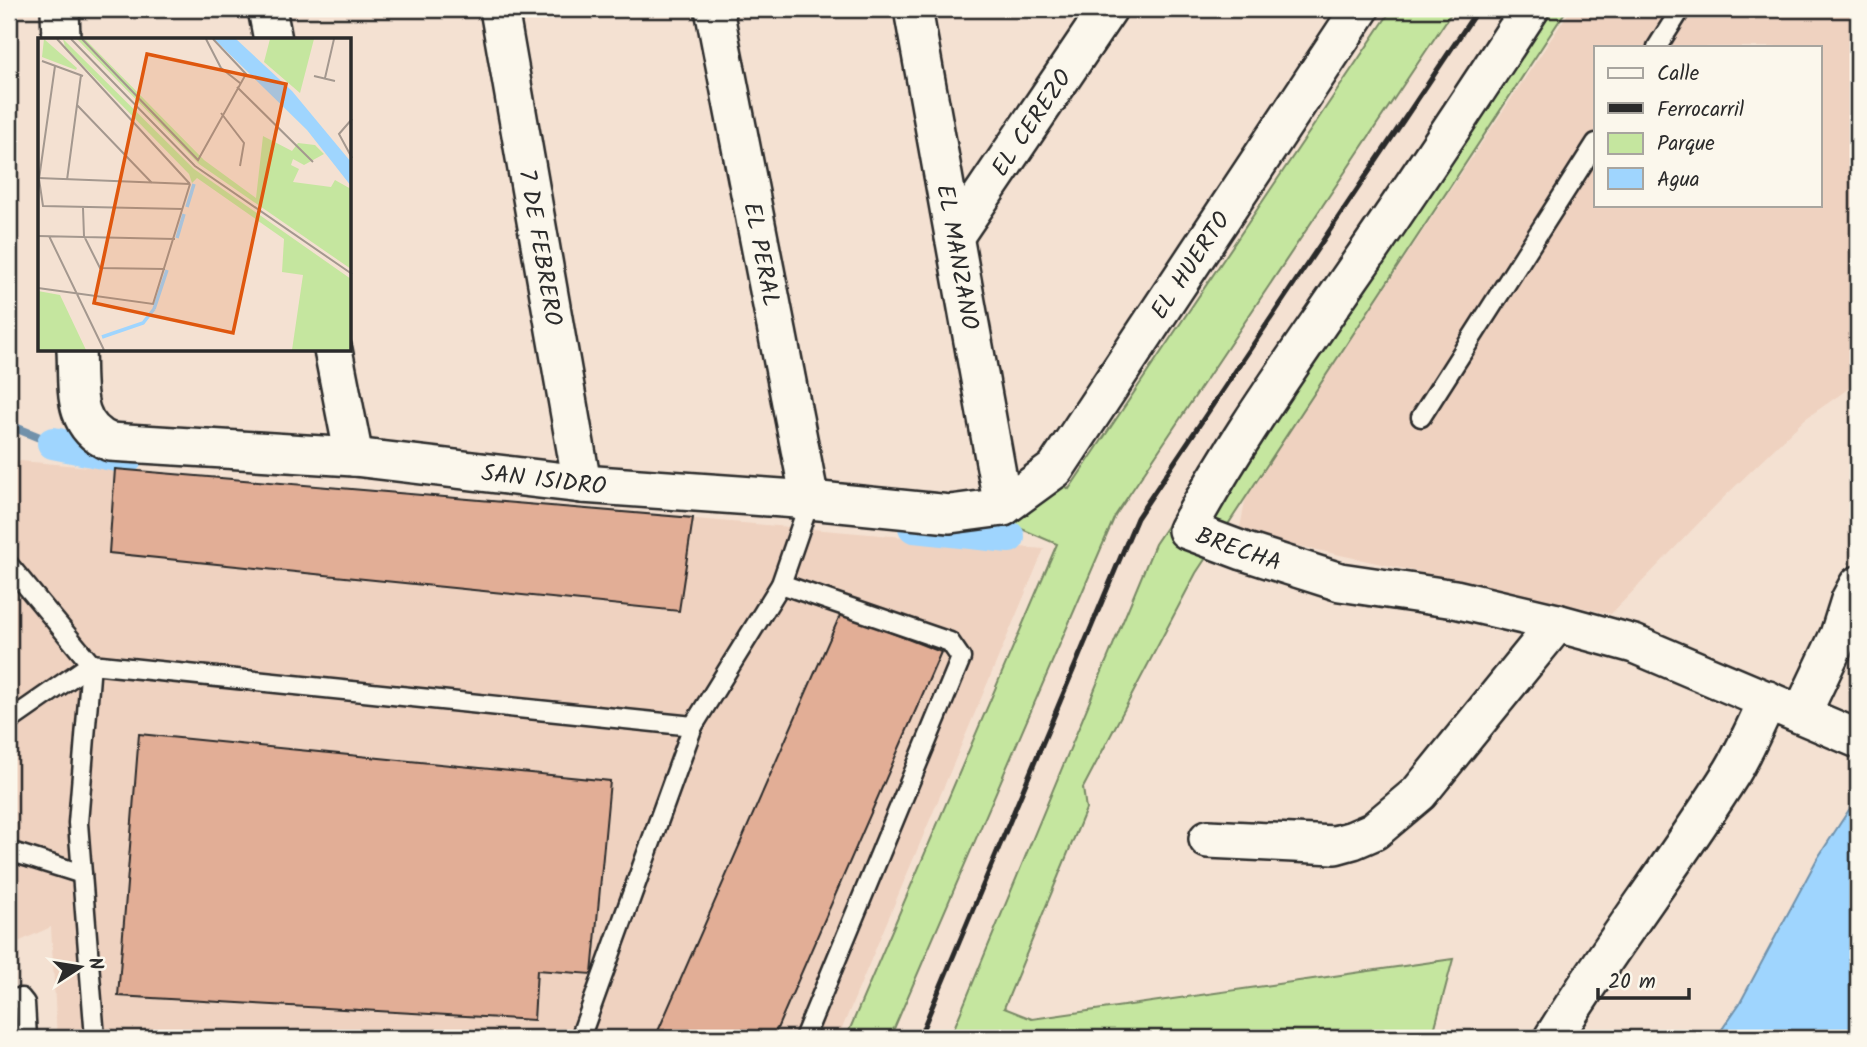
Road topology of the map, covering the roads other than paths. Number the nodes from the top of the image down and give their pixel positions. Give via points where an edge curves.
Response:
1 (60, 9) edge
2 (267, 9) edge
3 (499, 9) edge
4 (714, 9) edge
5 (913, 9) edge
6 (1108, 9) edge
7 (1360, 9) edge
8 (1530, 9) edge
9 (1681, 9) edge
10 (61, 38) edge
11 (273, 38) edge
12 (1658, 46) edge
13 (1594, 146) edge
14 (954, 237) junction
15 (76, 352) edge
16 (333, 352) edge
17 (1421, 417) dead end
18 (354, 457) junction
19 (582, 484) junction
20 (810, 500) junction
21 (1003, 506) junction
22 (9, 565) edge
23 (781, 584) junction
24 (1858, 585) edge
25 (1557, 623) junction
26 (91, 664) junction
27 (1768, 700) junction
28 (1802, 713) junction
29 (9, 721) edge
30 (693, 726) junction
31 (1858, 739) edge
32 (1208, 839) dead end
33 (9, 851) edge
34 (82, 874) junction
35 (9, 999) edge
36 (27, 1038) edge
37 (95, 1038) edge
38 (580, 1038) edge
39 (803, 1038) edge
40 (1553, 1038) edge

1 - 10 street
2 - 11 street
3 - 19 street, 7 DE FEBRERO
4 - 20 street, EL PERAL
5 - 14 street, EL MANZANO
6 - 14 street, EL CEREZO
7 - 21 street, EL HUERTO via 1055,469
8 - 25 street, BRECHA via 1263,405 1187,530 1340,582 1455,599
9 - 12 lane
13 - 17 lane
14 - 21 street, EL MANZANO
15 - 18 street, SAN ISIDRO via 79,402 88,428 110,442
16 - 18 street
18 - 19 street, SAN ISIDRO
19 - 20 street, SAN ISIDRO
20 - 21 street, SAN ISIDRO via 950,514
20 - 23 lane
22 - 26 lane
23 - 30 lane
23 - 39 lane via 950,642 961,658
24 - 28 street
25 - 27 street, BRECHA via 1634,644
25 - 32 street via 1419,793 1374,831 1335,845
26 - 29 lane
26 - 30 lane
26 - 34 lane via 78,823
27 - 28 street, BRECHA
27 - 40 street via 1733,769
28 - 31 street, BRECHA
30 - 38 lane
33 - 34 lane
34 - 37 lane
35 - 36 lane via 21,998 25,1003

